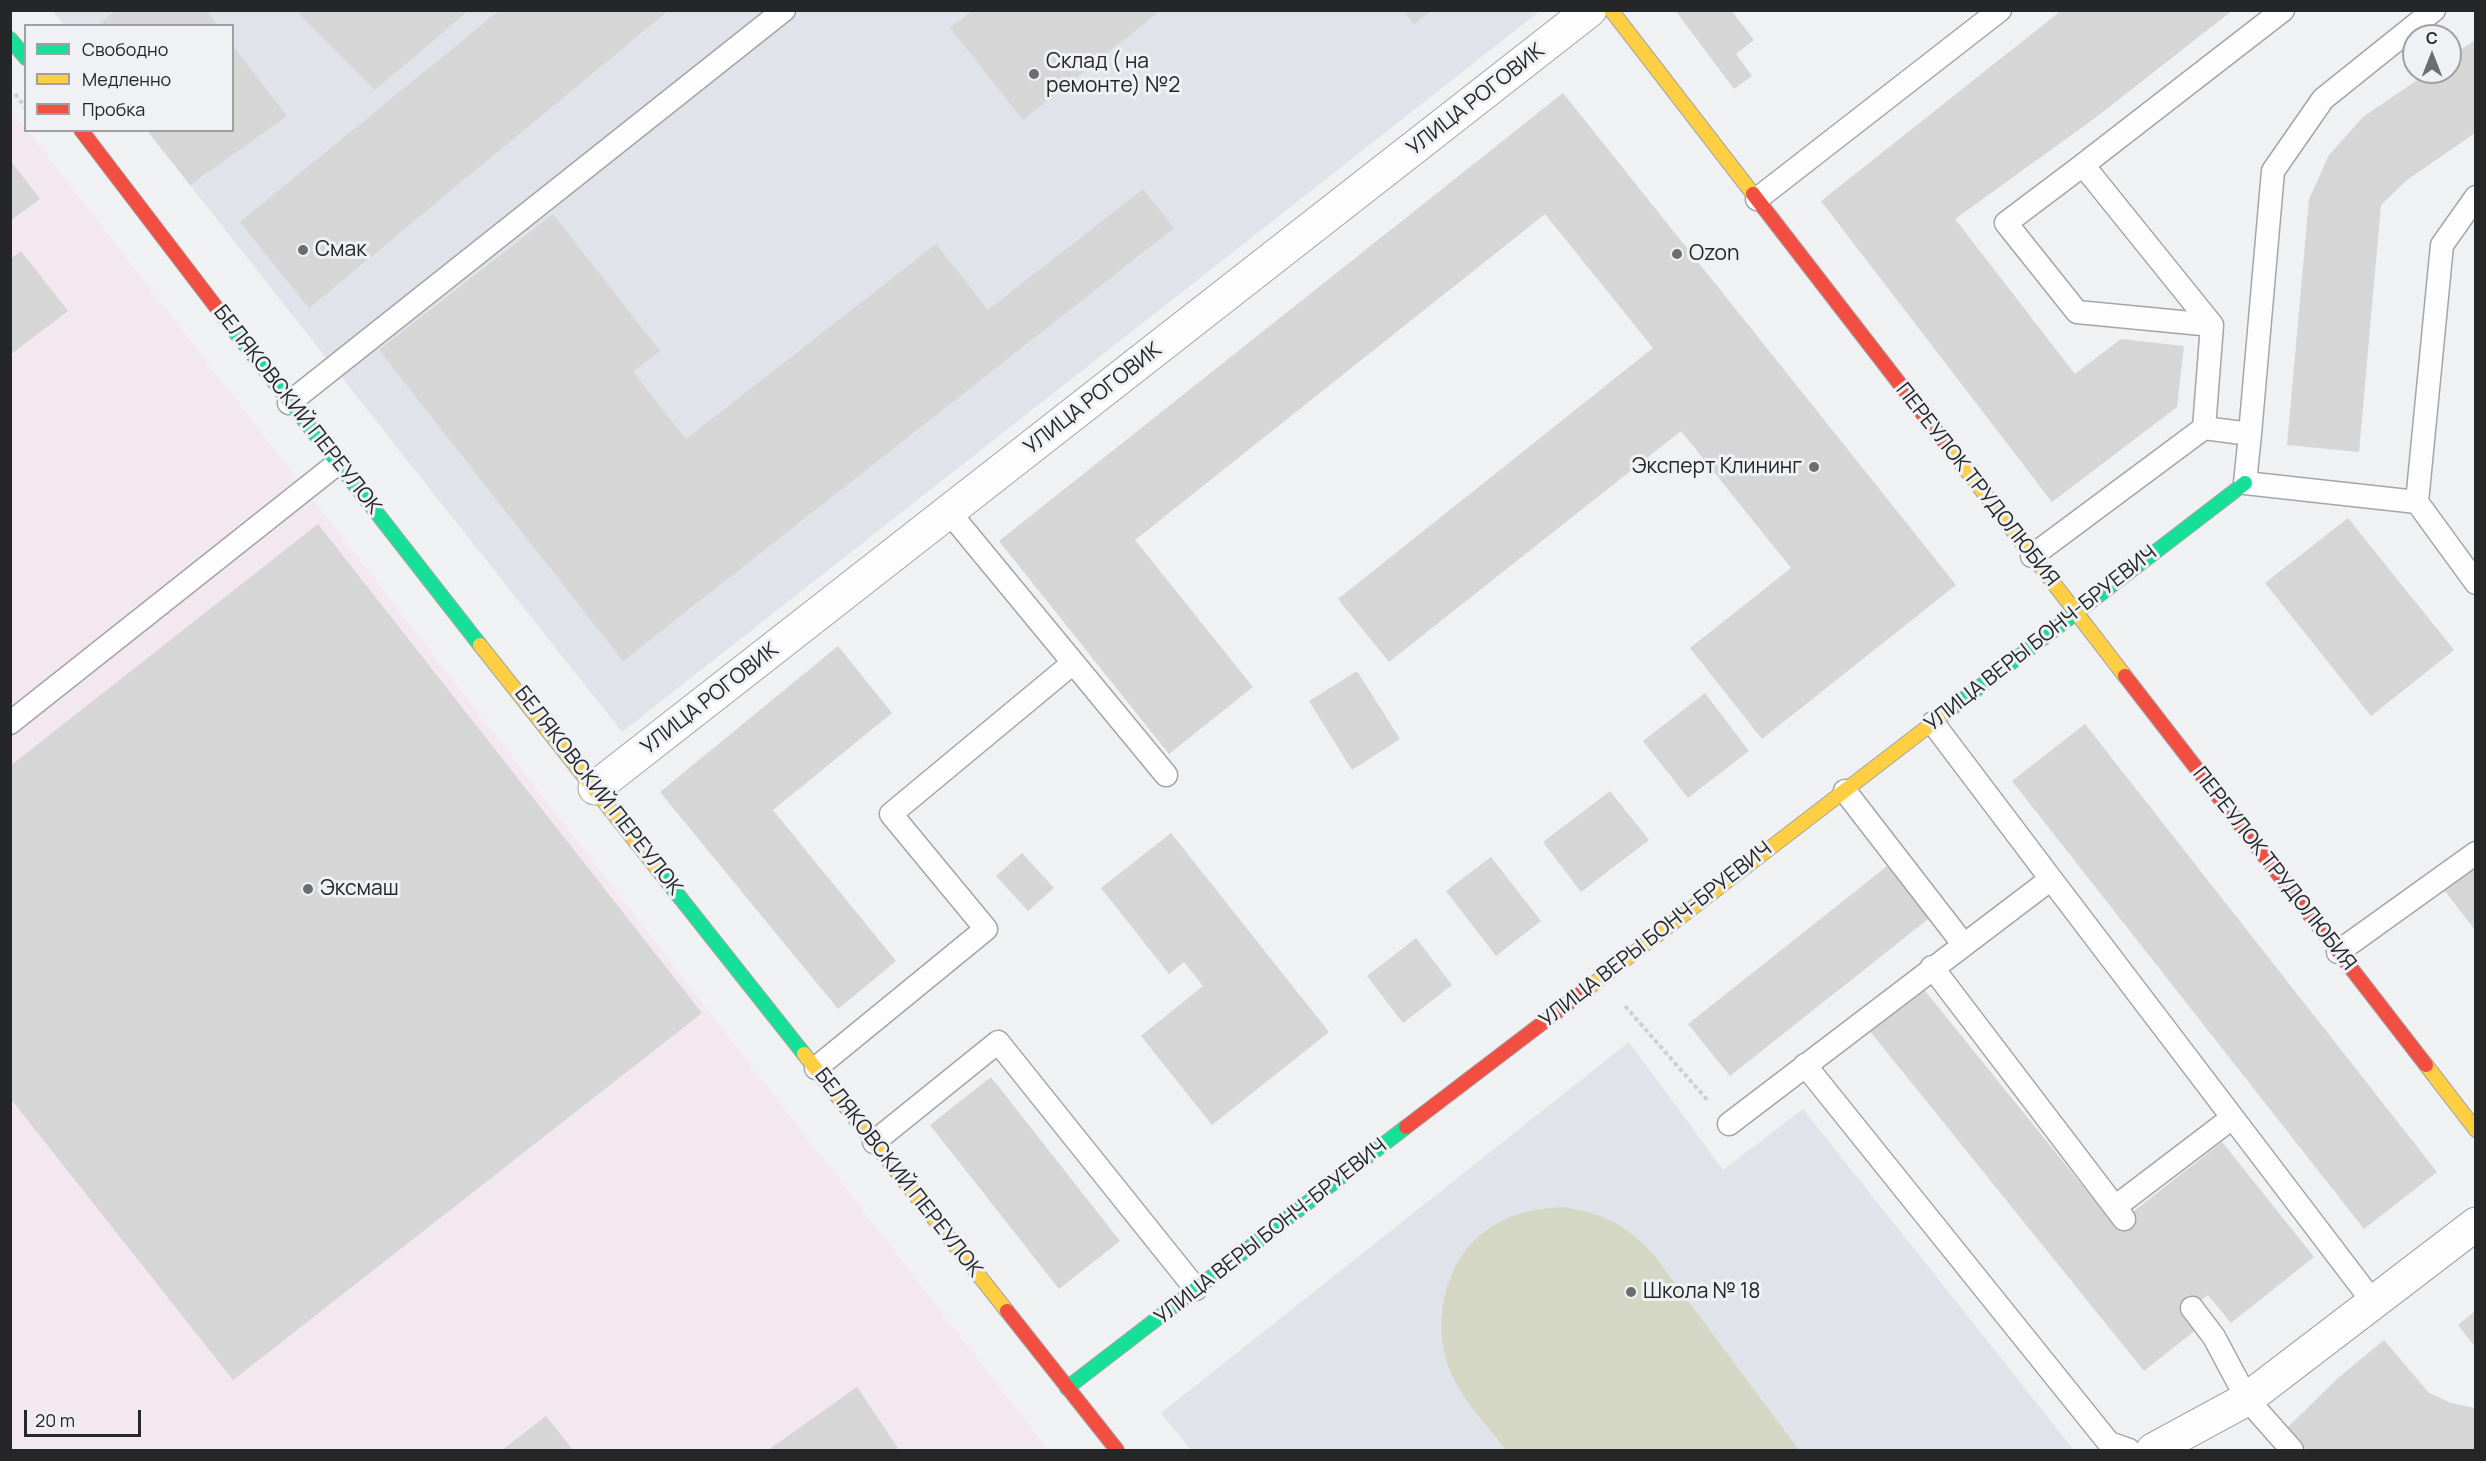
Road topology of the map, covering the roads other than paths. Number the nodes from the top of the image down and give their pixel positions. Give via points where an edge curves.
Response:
1 (784, 10) edge
2 (1590, 10) edge
3 (1611, 10) edge
4 (2000, 10) edge
5 (2283, 10) edge
6 (2434, 10) edge
7 (10, 39) edge
8 (24, 56) edge
9 (83, 132) edge
10 (2083, 165) junction
11 (2475, 197) edge
12 (1757, 200) junction
13 (2212, 325) junction
14 (290, 403) junction
15 (2204, 428) junction
16 (2250, 434) junction
17 (338, 463) junction
18 (2245, 483) junction
19 (2417, 502) junction
20 (949, 512) junction
21 (2032, 556) junction
22 (2475, 583) edge
23 (2076, 612) junction
24 (1073, 663) junction
25 (10, 723) edge
26 (1933, 723) junction
27 (1166, 776) dead end
28 (595, 788) junction
29 (1845, 790) junction
30 (2475, 853) edge
31 (2050, 879) junction
32 (1964, 945) junction
33 (2338, 952) junction
34 (1932, 968) junction
35 (1805, 1065) junction
36 (816, 1068) junction
37 (2232, 1118) junction
38 (1729, 1124) road end
39 (2475, 1130) edge
40 (873, 1142) junction
41 (2475, 1224) edge
42 (1196, 1289) junction
43 (2373, 1302) junction
44 (2192, 1308) dead end
45 (1067, 1388) junction
46 (2247, 1399) junction
47 (1117, 1450) edge
48 (2129, 1450) edge
49 (2153, 1450) edge
50 (2292, 1450) edge

1 - 14 lane
2 - 20 street, УЛИЦА РОГОВИК
3 - 12 street, ПЕРЕУЛОК ТРУДОЛЮБИЯ
4 - 12 lane
5 - 10 lane
6 - 16 lane via 2323,99 2273,171
7 - 8 street
9 - 14 street, БЕЛЯКОВСКИЙ ПЕРЕУЛОК
10 - 13 lane
10 - 13 lane via 2006,223 2077,312
11 - 19 lane via 2442,245
12 - 21 street, ПЕРЕУЛОК ТРУДОЛЮБИЯ
13 - 15 lane
14 - 17 street, БЕЛЯКОВСКИЙ ПЕРЕУЛОК
15 - 16 lane
15 - 21 lane
16 - 18 lane
17 - 25 lane
17 - 28 street, БЕЛЯКОВСКИЙ ПЕРЕУЛОК
18 - 19 lane
18 - 23 street, УЛИЦА ВЕРЫ БОНЧ-БРУЕВИЧ
19 - 22 lane
20 - 24 lane
20 - 28 street, УЛИЦА РОГОВИК
21 - 23 street, ПЕРЕУЛОК ТРУДОЛЮБИЯ
23 - 26 street, УЛИЦА ВЕРЫ БОНЧ-БРУЕВИЧ
23 - 33 street, ПЕРЕУЛОК ТРУДОЛЮБИЯ
24 - 27 lane
24 - 36 lane via 891,814 986,929
26 - 29 street, УЛИЦА ВЕРЫ БОНЧ-БРУЕВИЧ
26 - 31 lane
28 - 36 street, БЕЛЯКОВСКИЙ ПЕРЕУЛОК
29 - 32 lane
29 - 42 street, УЛИЦА ВЕРЫ БОНЧ-БРУЕВИЧ
30 - 33 lane
31 - 32 lane
31 - 37 lane
32 - 34 lane
33 - 39 street, ПЕРЕУЛОК ТРУДОЛЮБИЯ
34 - 35 lane
34 - 37 lane via 2120,1213
35 - 38 lane
35 - 48 lane via 2109,1443
36 - 40 street, БЕЛЯКОВСКИЙ ПЕРЕУЛОК
37 - 43 lane
40 - 42 lane via 998,1042
40 - 45 street, БЕЛЯКОВСКИЙ ПЕРЕУЛОК
41 - 43 street
42 - 45 street, УЛИЦА ВЕРЫ БОНЧ-БРУЕВИЧ
43 - 46 street
44 - 46 lane via 2214,1337
45 - 47 street, БЕЛЯКОВСКИЙ ПЕРЕУЛОК
46 - 49 street
46 - 50 lane

